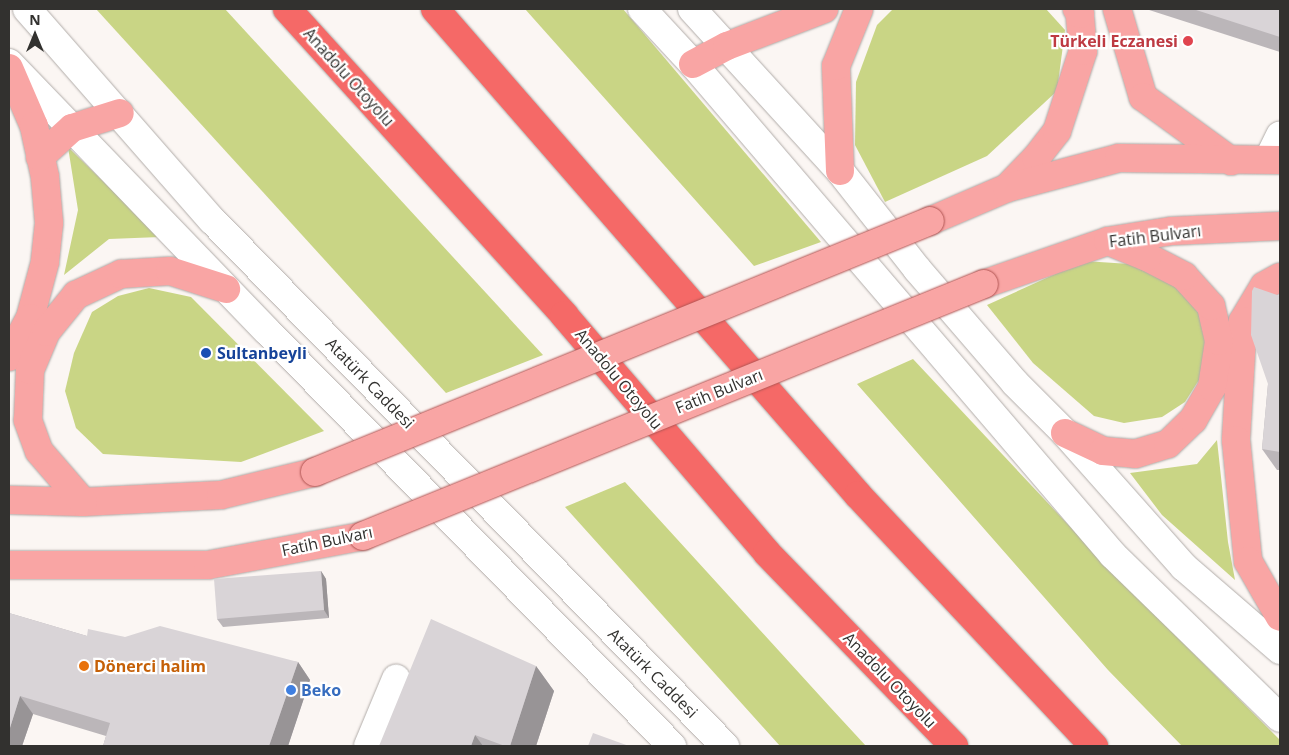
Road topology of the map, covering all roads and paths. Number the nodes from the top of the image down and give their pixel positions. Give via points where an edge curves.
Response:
1 (27, 9) edge
2 (286, 9) edge
3 (435, 9) edge
4 (642, 9) edge
5 (692, 9) edge
6 (824, 9) edge
7 (859, 9) edge
8 (1076, 9) edge
9 (1117, 9) edge
10 (727, 46) junction
11 (9, 63) edge
12 (693, 64) junction
13 (9, 68) edge
14 (120, 113) junction
15 (72, 128) junction
16 (1277, 151) edge
17 (40, 157) junction
18 (1231, 161) junction
19 (840, 171) junction
20 (1007, 188) junction
21 (1280, 226) edge
22 (1108, 241) junction
23 (1280, 277) edge
24 (226, 289) junction
25 (9, 357) edge
26 (1066, 433) junction
27 (9, 500) edge
28 (83, 502) junction
29 (9, 565) edge
30 (1280, 617) edge
31 (1280, 650) edge
32 (396, 679) dead end
33 (1280, 718) edge
34 (368, 746) edge
35 (672, 746) edge
36 (725, 746) edge
37 (954, 746) edge
38 (1094, 746) edge

1 - 14 street, Atatürk Caddesi
2 - 37 highway, Anadolu Otoyolu via 564,315 767,553
3 - 38 highway via 858,495
4 - 12 street
5 - 10 street
6 - 10 main road
7 - 19 main road via 836,66
8 - 20 main road via 1080,14 1083,51 1057,130
9 - 18 main road via 1142,97
10 - 12 main road
10 - 19 street
11 - 15 street
12 - 33 street via 1113,555
13 - 17 main road via 34,126
14 - 15 main road
14 - 36 street, Atatürk Caddesi via 212,220
15 - 17 main road
15 - 24 street
16 - 18 main road
17 - 25 main road via 49,223 45,262 30,318
18 - 20 main road via 1119,158
19 - 26 street via 917,269 1015,383
20 - 28 main road, bridge via 315,472 221,495
21 - 22 main road, Fatih Bulvarı via 1172,231
22 - 26 main road via 1147,256 1184,276 1211,306 1219,341 1212,387 1193,420 1168,444 1135,454 1119,453 1103,451
22 - 29 main road, Fatih Bulvarı, bridge via 984,284 363,536 208,565
23 - 30 main road via 1264,286 1243,321 1236,440 1248,562
24 - 28 main road via 170,271 121,274 76,295 46,332 30,370 28,420 39,451
24 - 35 street
26 - 31 street via 1184,567
27 - 28 main road
32 - 34 street

